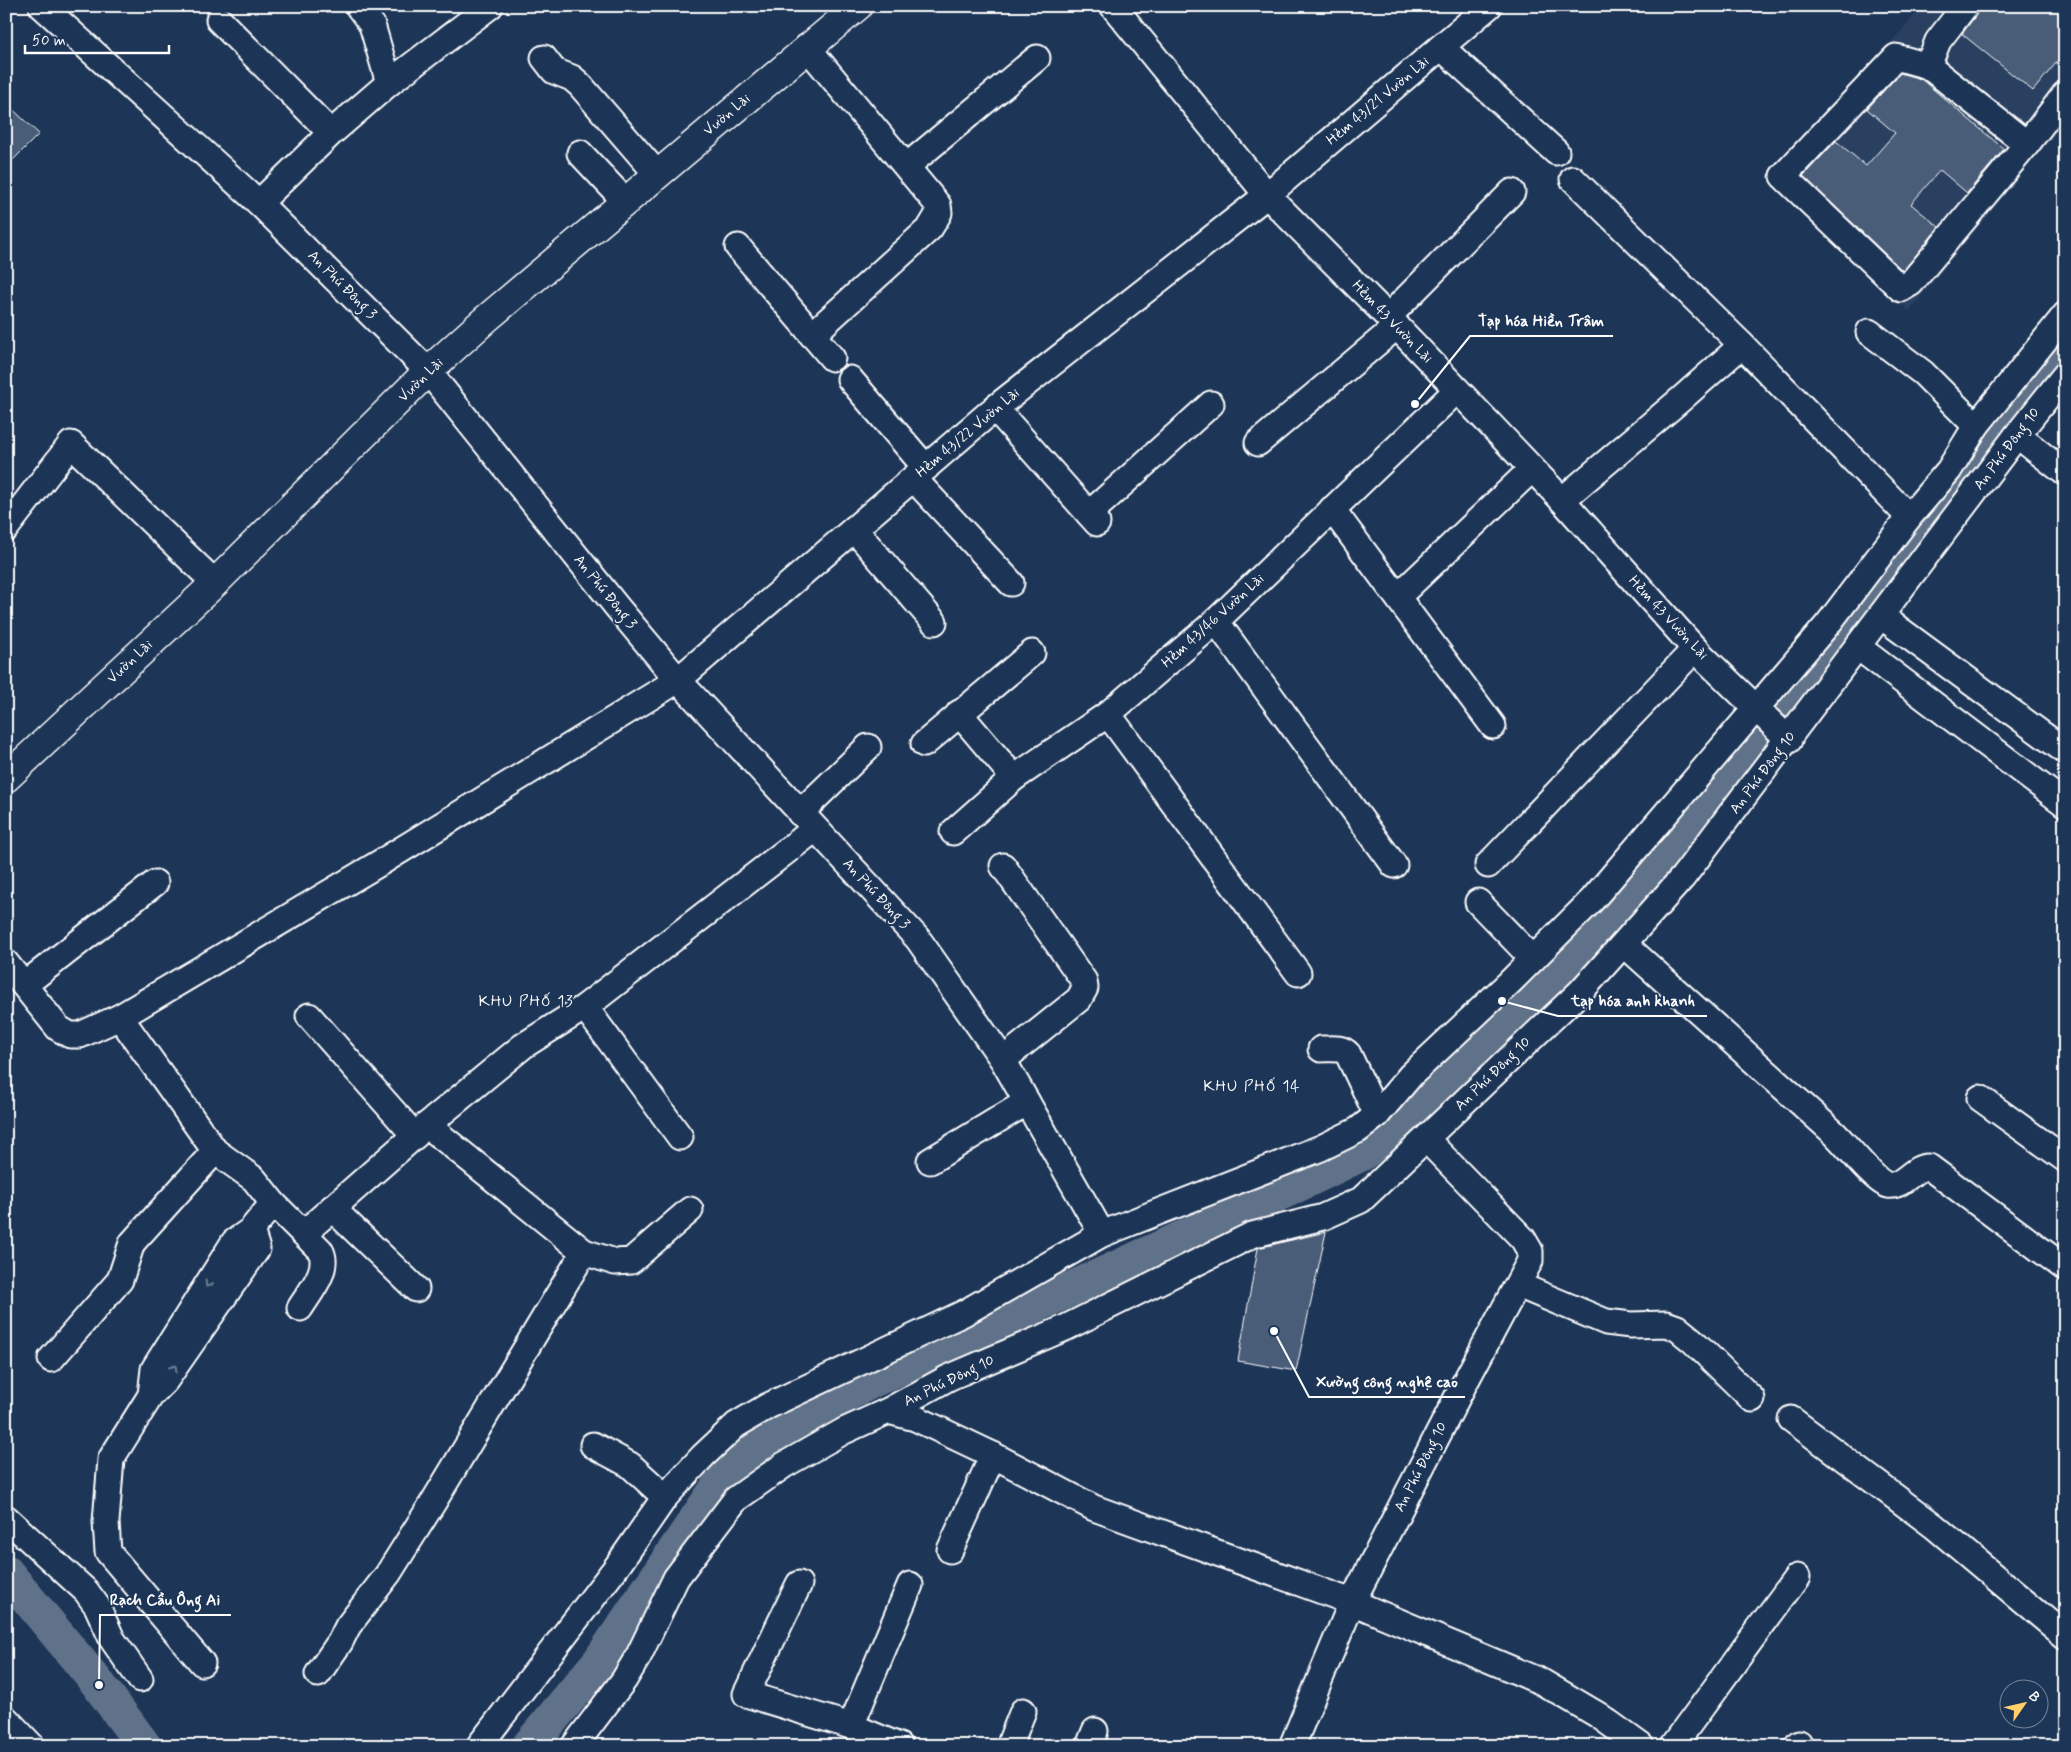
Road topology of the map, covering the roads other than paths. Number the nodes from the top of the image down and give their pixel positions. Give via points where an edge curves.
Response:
1 (42, 6) edge
2 (358, 6) edge
3 (490, 6) edge
4 (1113, 6) edge
5 (1489, 6) edge
6 (1965, 6) edge
7 (847, 9) edge
8 (219, 20) dead end
9 (807, 47) junction
10 (1441, 47) junction
11 (544, 58) dead end
12 (1037, 58) dead end
13 (1928, 66) junction
14 (389, 83) junction
15 (2065, 94) edge
16 (330, 132) junction
17 (2027, 144) junction
18 (1556, 152) dead end
19 (580, 153) dead end
20 (907, 166) junction
21 (658, 174) junction
22 (1574, 179) dead end
23 (1512, 192) dead end
24 (1267, 195) junction
25 (625, 201) junction
26 (258, 203) junction
27 (738, 247) dead end
28 (2065, 314) edge
29 (1393, 321) junction
30 (1869, 332) dead end
31 (812, 336) junction
32 (1742, 345) junction
33 (832, 358) dead end
34 (428, 371) junction
35 (2065, 375) edge
36 (850, 379) dead end
37 (1457, 390) junction
38 (1211, 404) dead end
39 (995, 408) junction
40 (1976, 426) junction
41 (2017, 435) junction
42 (1258, 443) dead end
43 (1532, 469) junction
44 (920, 474) junction
45 (2065, 474) edge
46 (1562, 500) junction
47 (1332, 509) junction
48 (1909, 517) junction
49 (6, 528) edge
50 (854, 529) junction
51 (1011, 583) dead end
52 (215, 584) junction
53 (1407, 588) dead end
54 (1881, 616) junction
55 (1216, 621) junction
56 (934, 622) dead end
57 (1858, 647) junction
58 (1695, 649) junction
59 (1032, 654) dead end
60 (678, 680) junction
61 (1760, 712) junction
62 (959, 713) junction
63 (1108, 714) junction
64 (1493, 726) dead end
65 (1787, 738) junction
66 (924, 744) dead end
67 (868, 747) dead end
68 (2065, 751) edge
69 (6, 778) edge
70 (1014, 778) junction
71 (2065, 804) edge
72 (807, 821) junction
73 (953, 832) dead end
74 (1394, 865) dead end
75 (1488, 865) dead end
76 (1003, 866) dead end
77 (155, 883) dead end
78 (1478, 902) dead end
79 (1624, 944) junction
80 (1533, 959) junction
81 (6, 963) edge
82 (1298, 973) dead end
83 (24, 985) junction
84 (584, 1007) junction
85 (309, 1016) dead end
86 (120, 1017) junction
87 (1322, 1049) dead end
88 (1003, 1060) junction
89 (1980, 1098) dead end
90 (1027, 1102) junction
91 (1377, 1115) junction
92 (421, 1131) junction
93 (680, 1138) dead end
94 (1426, 1139) junction
95 (215, 1151) junction
96 (2065, 1159) edge
97 (930, 1160) dead end
98 (274, 1203) junction
99 (332, 1208) junction
100 (690, 1210) dead end
101 (304, 1233) junction
102 (1102, 1234) junction
103 (584, 1252) junction
104 (2065, 1268) edge
105 (1518, 1284) junction
106 (416, 1289) dead end
107 (300, 1308) dead end
108 (51, 1358) dead end
109 (1752, 1399) dead end
110 (888, 1410) junction
111 (1790, 1419) dead end
112 (593, 1445) dead end
113 (994, 1455) junction
114 (665, 1497) junction
115 (6, 1518) edge
116 (950, 1550) dead end
117 (1797, 1577) dead end
118 (799, 1584) dead end
119 (910, 1585) dead end
120 (1352, 1602) junction
121 (2065, 1636) edge
122 (202, 1663) dead end
123 (316, 1664) dead end
124 (140, 1678) dead end
125 (1023, 1711) dead end
126 (6, 1719) edge
127 (851, 1726) junction
128 (32, 1746) edge
129 (479, 1746) edge
130 (574, 1746) edge
131 (899, 1746) edge
132 (1009, 1746) edge
133 (1292, 1746) edge
134 (1641, 1746) edge
135 (1673, 1746) edge

1 - 26 street, An Phú Đông 3
2 - 14 street via 372,25
3 - 14 street
4 - 24 street, Hẻm 43 Vườn Lài
5 - 10 street, Hẻm 43/21 Vườn Lài
6 - 13 street via 1938,41
7 - 9 main road, Vườn Lài
8 - 16 street
9 - 20 street
9 - 21 main road, Vườn Lài
10 - 18 street
10 - 24 street, Hẻm 43/21 Vườn Lài
11 - 21 street via 554,71 580,85
12 - 20 street
13 - 17 street
13 - 17 street via 1896,57 1783,176 1901,289 1911,283
14 - 16 street
15 - 17 street
16 - 26 street
19 - 25 street
20 - 31 street via 938,205 937,219
21 - 25 main road, Vườn Lài
22 - 32 street
23 - 29 street
24 - 29 street, Hẻm 43 Vườn Lài
24 - 39 street, Hẻm 43/22 Vườn Lài
25 - 34 main road, Vườn Lài
26 - 34 street, An Phú Đông 3
27 - 31 street
28 - 40 street
29 - 37 street, Hẻm 43 Vườn Lài
29 - 42 street
30 - 40 street via 1923,373
31 - 33 street
32 - 46 street
32 - 48 street
34 - 52 main road, Vườn Lài
34 - 60 street, An Phú Đông 3
35 - 41 street, An Phú Đông 10
36 - 44 street
37 - 43 street, Hẻm 43 Vườn Lài
37 - 47 street, Hẻm 43/46 Vườn Lài
38 - 39 street via 1093,519
39 - 44 street, Hẻm 43/22 Vườn Lài
40 - 48 street via 1949,470
41 - 45 street
41 - 54 street, An Phú Đông 10
43 - 46 street, Hẻm 43 Vườn Lài
43 - 53 street
44 - 50 street, Hẻm 43/22 Vườn Lài
44 - 51 street
46 - 58 street, Hẻm 43 Vườn Lài
47 - 55 street, Hẻm 43/46 Vườn Lài
47 - 64 street
48 - 61 street
49 - 52 street via 71,444
50 - 56 street
50 - 60 street, Hẻm 43/22 Vườn Lài
52 - 69 main road, Vườn Lài
54 - 57 street, An Phú Đông 10
54 - 68 street
55 - 63 street, Hẻm 43/46 Vườn Lài
55 - 74 street
57 - 65 street, An Phú Đông 10
57 - 71 street
58 - 61 street, Hẻm 43 Vườn Lài
58 - 75 street
59 - 62 street
60 - 72 street, An Phú Đông 3
60 - 86 street, Hẻm 43/22 Vườn Lài
61 - 65 street, Hẻm 43 Vườn Lài
61 - 80 street via 1592,900
62 - 66 street
62 - 70 street
63 - 70 street, Hẻm 43/46 Vườn Lài
63 - 82 street
65 - 79 street, An Phú Đông 10 via 1684,877
67 - 72 street
70 - 73 street, Hẻm 43/46 Vườn Lài
72 - 84 street
72 - 88 street, An Phú Đông 3 via 918,939
76 - 88 street via 1084,981 1085,988 1078,999
77 - 83 street
78 - 80 street
79 - 94 street, An Phú Đông 10 via 1581,991
79 - 104 street via 1838,1137 1885,1184 1896,1184 1922,1168 1929,1168
80 - 91 street via 1410,1075
81 - 83 street
83 - 86 street, Hẻm 43/22 Vườn Lài via 58,1028 70,1035 80,1035
84 - 92 street via 523,1046
84 - 93 street
85 - 92 street
86 - 95 street
87 - 91 street via 1345,1050
88 - 90 street, An Phú Đông 3
89 - 96 street
90 - 97 street
90 - 102 street, An Phú Đông 3
91 - 102 street via 1358,1130 1321,1148
92 - 99 street
92 - 103 street
94 - 105 street, An Phú Đông 10 via 1523,1239 1530,1251 1530,1261
94 - 110 street, An Phú Đông 10 via 1361,1200 1323,1217 1252,1235 1065,1328 948,1378
95 - 98 street via 254,1179
95 - 108 street via 132,1243 120,1280
98 - 101 street
98 - 122 street via 251,1230 234,1242 154,1368 151,1395 111,1459 106,1522 108,1552
99 - 101 street
99 - 106 street
100 - 103 street via 631,1261 615,1262
101 - 107 street via 320,1250 324,1263
102 - 114 street via 964,1313 768,1406 736,1425
103 - 123 street via 388,1574 348,1626 340,1642
105 - 109 street via 1606,1322 1631,1326 1666,1324 1677,1328
105 - 120 street, An Phú Đông 10
110 - 113 street via 915,1418
110 - 130 street, An Phú Đông 10 via 784,1465 736,1500 676,1578 624,1680
111 - 121 street via 1934,1526
112 - 114 street via 630,1465
113 - 116 street
113 - 120 street via 1094,1508
114 - 129 street via 618,1565
115 - 124 street via 86,1591 112,1639
117 - 135 street
118 - 127 street via 746,1694
119 - 127 street
120 - 133 street, An Phú Đông 10
120 - 134 street via 1542,1682 1598,1715
125 - 132 street
126 - 128 street
127 - 131 street

